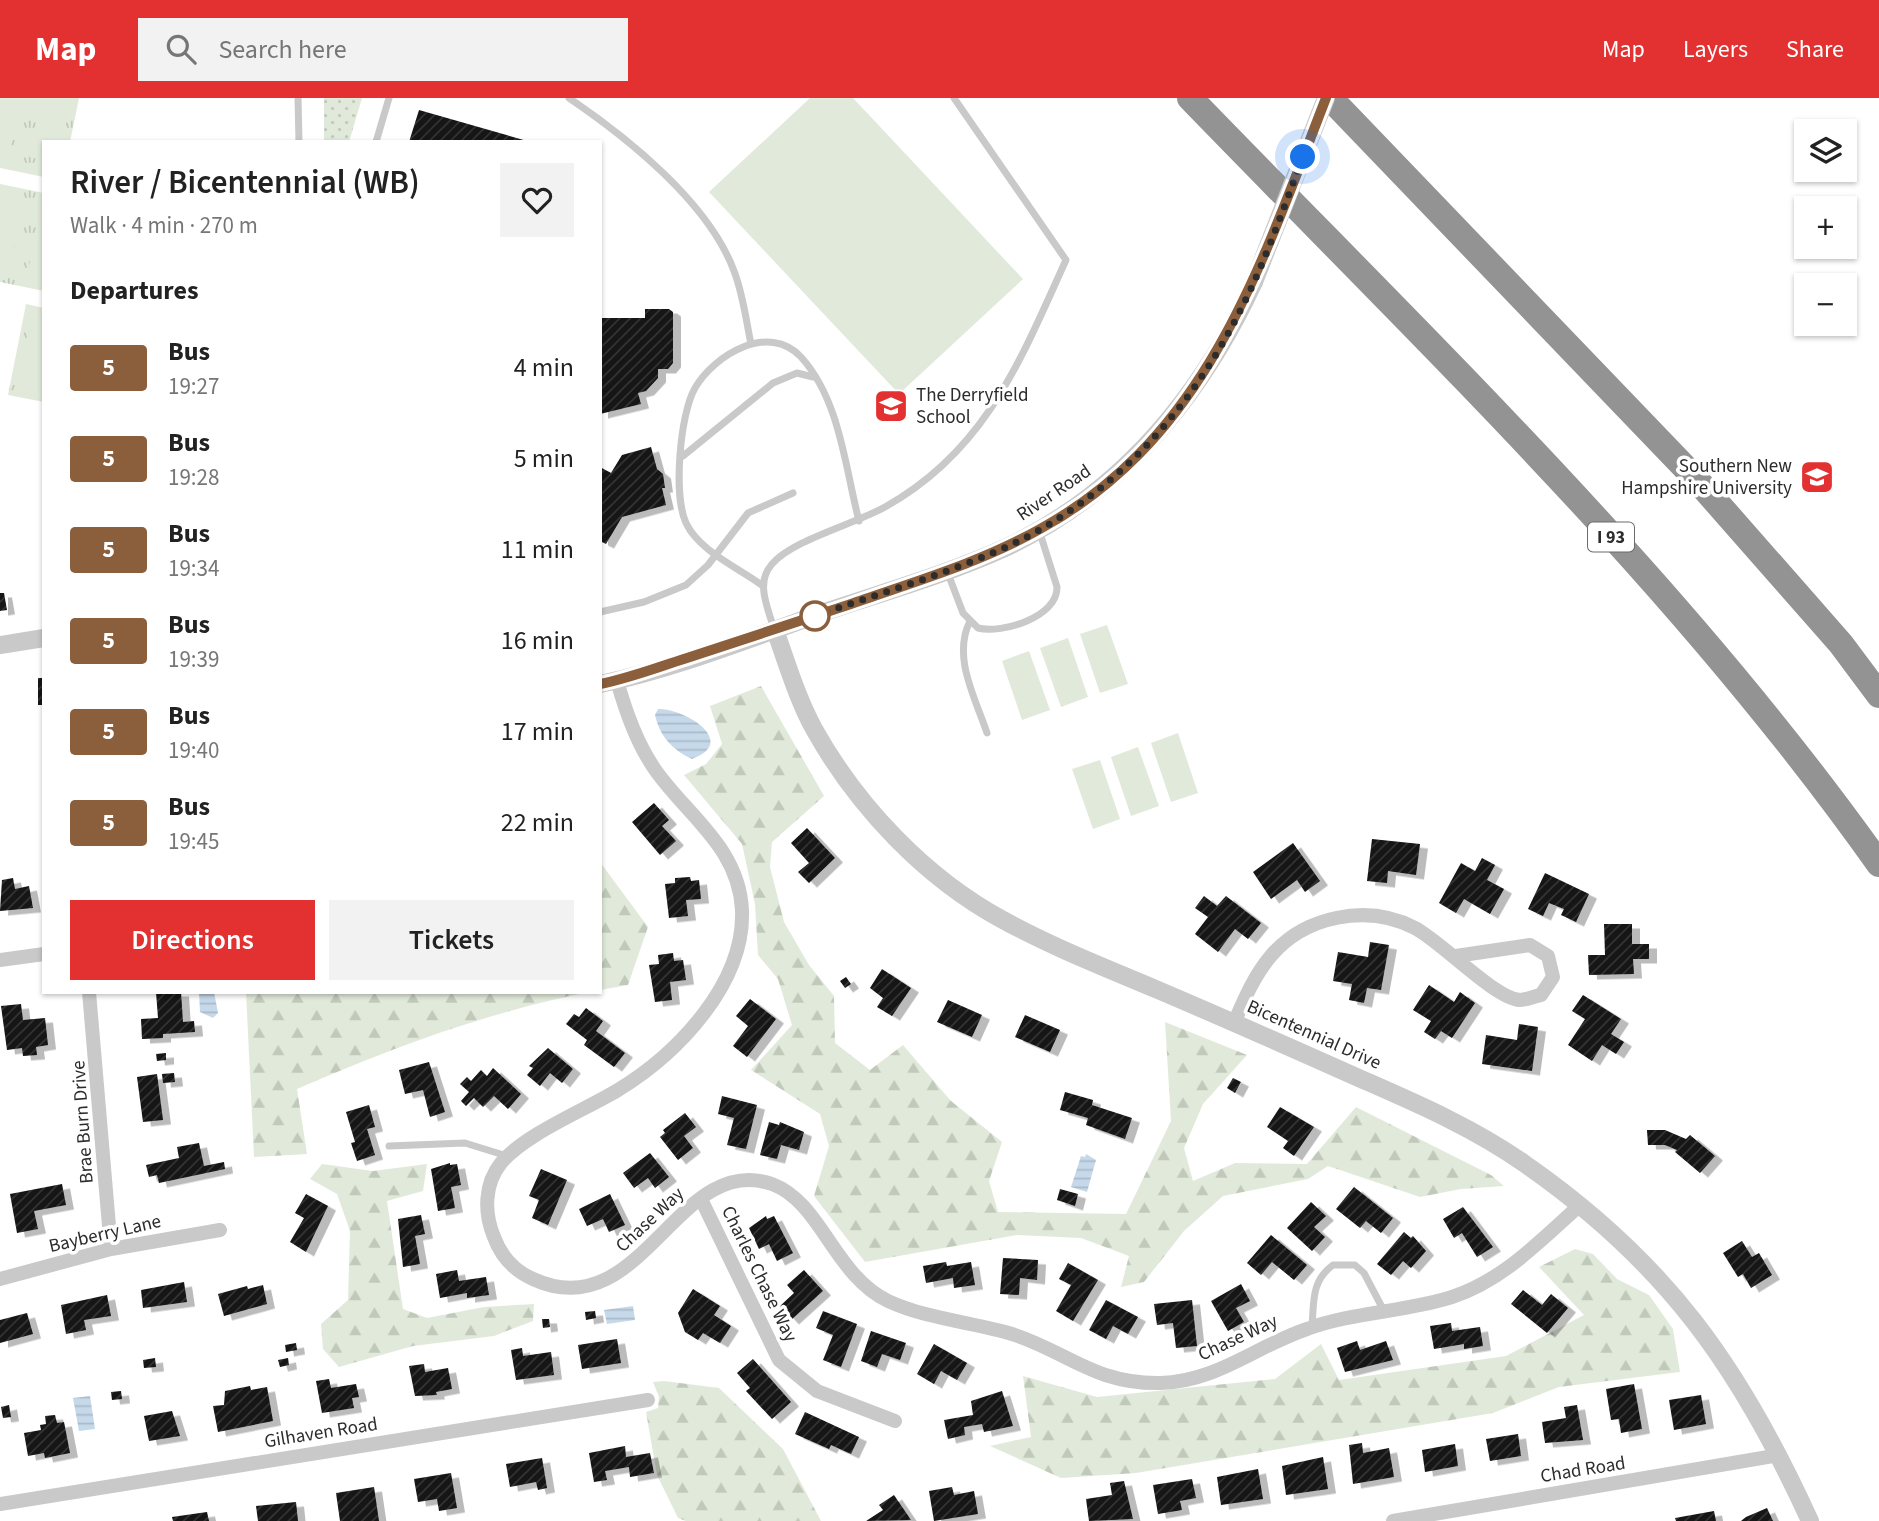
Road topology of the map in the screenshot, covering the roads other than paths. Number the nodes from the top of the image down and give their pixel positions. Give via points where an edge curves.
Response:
1 (298, 98) edge
2 (389, 98) edge
3 (569, 98) edge
4 (954, 98) edge
5 (1190, 98) edge
6 (1328, 98) edge
7 (299, 140) edge
8 (377, 140) edge
9 (751, 345) junction
10 (818, 380) junction
11 (682, 456) junction
12 (793, 493) dead end
13 (859, 521) junction
14 (1039, 530) junction
15 (716, 554) junction
16 (947, 570) junction
17 (763, 586) junction
18 (602, 611) edge
19 (970, 621) junction
20 (775, 630) junction
21 (42, 638) edge
22 (0, 645) edge
23 (609, 682) edge
24 (1879, 695) edge
25 (987, 733) dead end
26 (1879, 864) edge
27 (42, 954) edge
28 (1456, 956) junction
29 (0, 960) edge
30 (89, 994) edge
31 (1234, 1023) junction
32 (389, 1146) dead end
33 (508, 1156) junction
34 (701, 1199) junction
35 (1579, 1206) junction
36 (220, 1230) dead end
37 (111, 1249) junction
38 (0, 1279) edge
39 (1384, 1311) junction
40 (1312, 1327) junction
41 (648, 1401) dead end
42 (895, 1421) dead end
43 (1780, 1455) junction
44 (0, 1504) edge
45 (1393, 1521) edge
46 (1810, 1521) edge

1 - 7 lane
2 - 8 lane
3 - 9 lane via 642,151 710,229 733,269
4 - 13 lane via 1066,260 1013,376 980,427 924,482
5 - 26 highway, I 93 via 1508,426 1675,608 1759,706
6 - 14 street, River Road, bridge via 1254,282 1224,341 1169,422 1100,489
6 - 24 highway via 1696,479 1832,634
9 - 10 lane via 782,345 800,355
9 - 11 lane via 724,356 695,387 686,411
10 - 11 lane via 797,373 773,383
10 - 13 lane via 838,431
11 - 15 lane via 680,491 686,523 695,538
12 - 15 lane via 748,513
13 - 17 lane via 789,549 769,567
14 - 16 street, River Road
14 - 19 lane via 1057,587 1053,606 998,629 978,628
15 - 17 lane
15 - 18 lane via 699,575 671,592
16 - 19 lane
16 - 20 street, River Road
17 - 20 lane
19 - 25 lane via 962,636 961,652
20 - 23 street, River Road
20 - 31 street, Bicentennial Drive via 815,730 862,798 928,868 1001,919 1050,944
21 - 22 street
23 - 33 street, Chase Way via 657,773 725,853 740,892 736,953 696,1022 666,1053 622,1087
27 - 29 street
28 - 28 street via 1501,992 1521,1000 1541,995 1553,977 1548,956 1530,945
28 - 31 street via 1396,920 1356,916 1316,923 1268,958
30 - 37 street, Brae Burn Drive
31 - 35 street, Bicentennial Drive via 1457,1122 1525,1164
32 - 33 lane via 465,1143
33 - 34 street, Chase Way via 489,1183 489,1223 507,1260 540,1283 580,1286 618,1275
34 - 40 street, Chase Way via 729,1183 750,1180 773,1185 804,1210 858,1282 889,1301 1021,1337 1083,1368 1122,1379 1162,1383 1202,1377
34 - 42 street, Charles Chase Way via 779,1360 817,1391
35 - 39 street, Chase Way via 1489,1281 1451,1297
35 - 43 street, Bicentennial Drive via 1632,1250 1684,1305 1732,1373
36 - 37 street, Bayberry Lane
37 - 38 street, Bayberry Lane
39 - 40 street, Chase Way
39 - 40 lane via 1364,1273 1354,1265 1333,1265 1314,1290
41 - 44 street, Gilhaven Road
43 - 45 street, Chad Road
43 - 46 street, Bicentennial Drive

